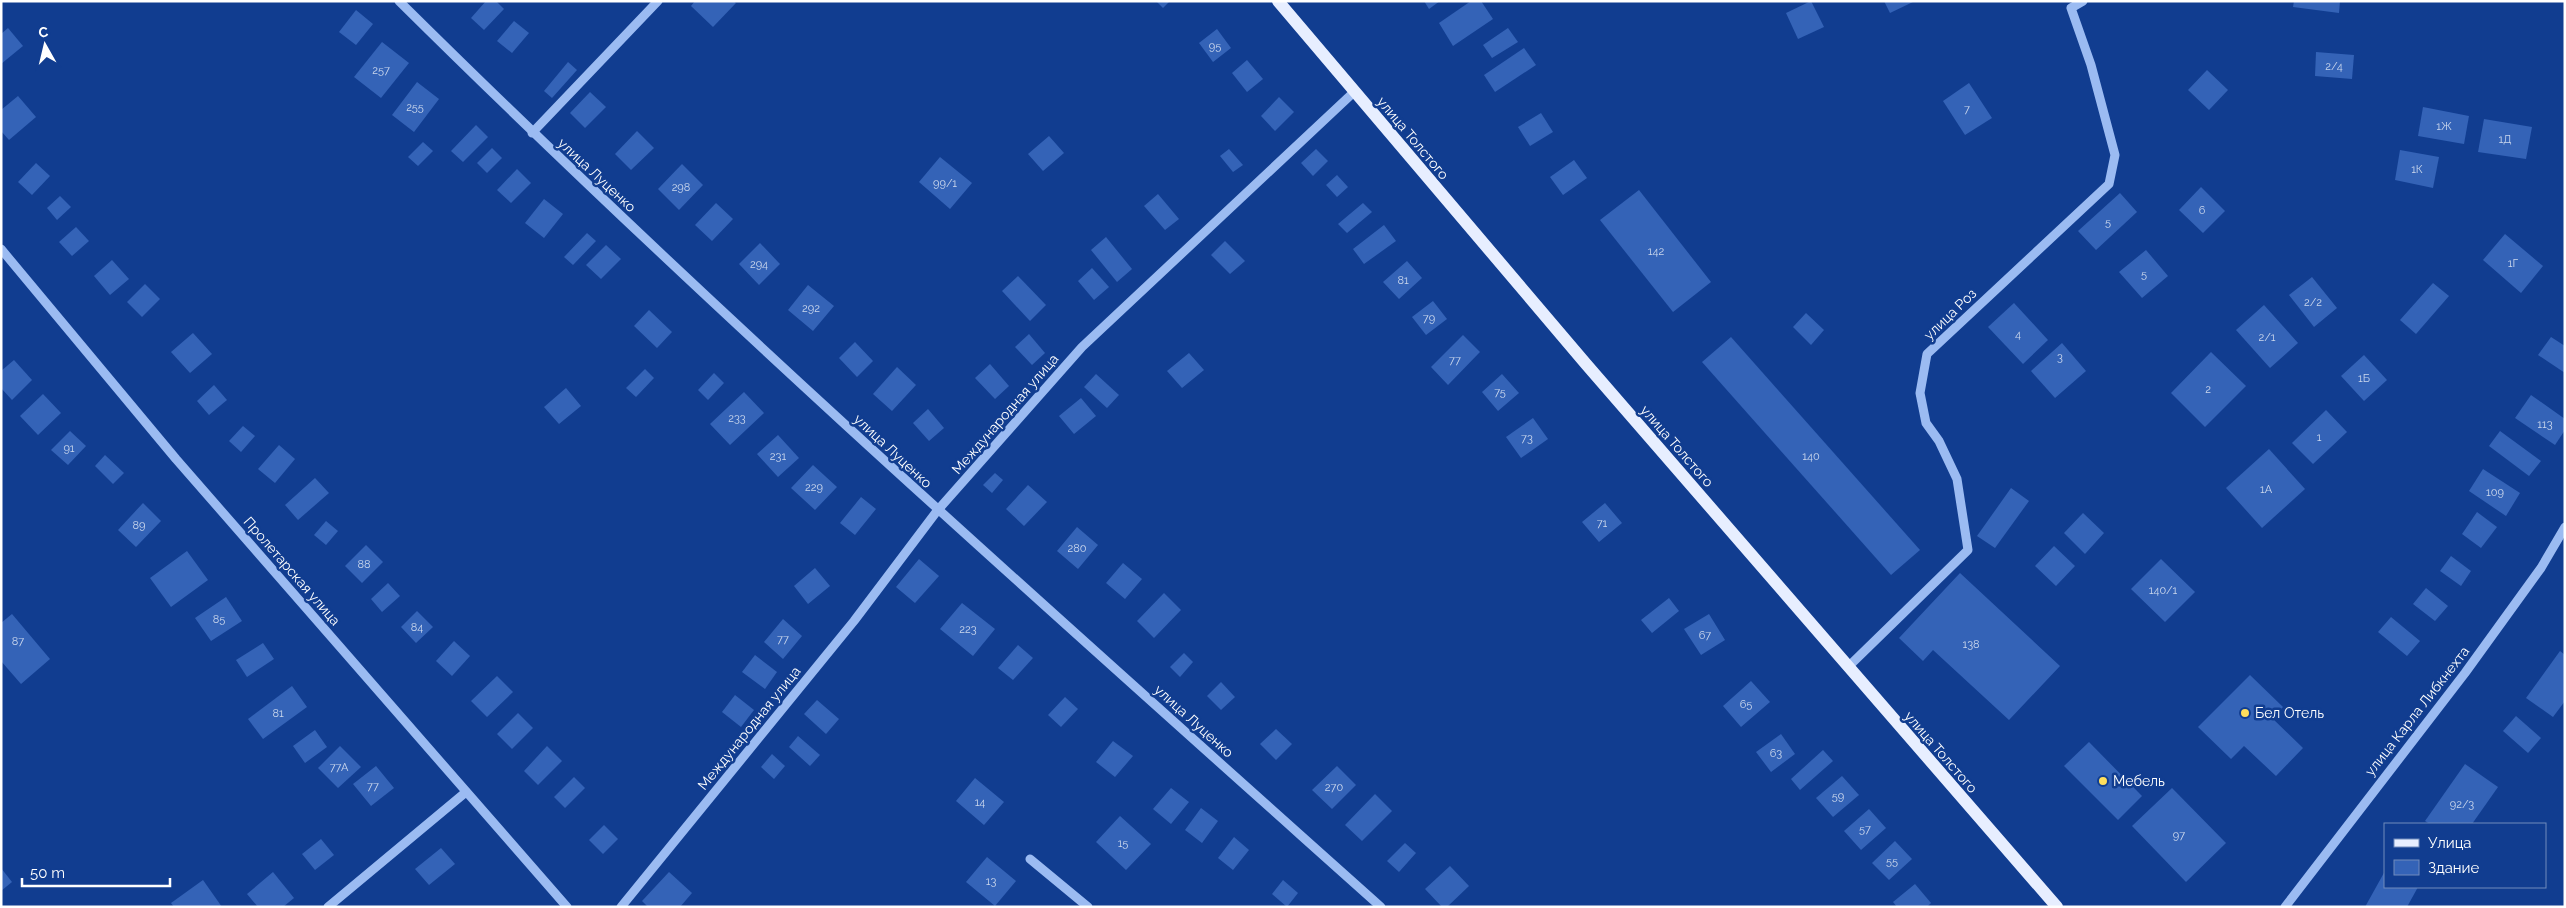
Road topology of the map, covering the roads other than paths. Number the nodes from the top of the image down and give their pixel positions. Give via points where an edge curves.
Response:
1 (399, 1) edge
2 (658, 1) edge
3 (1278, 1) edge
4 (2083, 1) edge
5 (1354, 92) junction
6 (532, 133) junction
7 (1, 249) edge
8 (937, 511) junction
9 (2565, 528) edge
10 (1848, 667) junction
11 (466, 792) junction
12 (1030, 859) dead end
13 (328, 907) edge
14 (567, 907) edge
15 (621, 907) edge
16 (1088, 907) edge
17 (1381, 907) edge
18 (2057, 907) edge
19 (2285, 907) edge

1 - 6 street, улица Луценко
2 - 6 street
3 - 5 main road, улица Толстого
4 - 10 street, улица Роз via 2071,8 2091,64 2114,155 2109,184 1927,354 1920,393 1926,423 1939,441 1957,479 1968,550
5 - 8 street, Международная улица via 1082,347
5 - 10 main road, улица Толстого
6 - 8 street, улица Луценко
7 - 11 street, Пролетарская улица via 176,459
8 - 15 street, Международная улица via 854,621
8 - 17 street, улица Луценко
9 - 19 street, улица Карла Либкнехта via 2541,568 2465,673
10 - 18 main road, улица Толстого
11 - 13 street
11 - 14 street, Пролетарская улица
12 - 16 street

